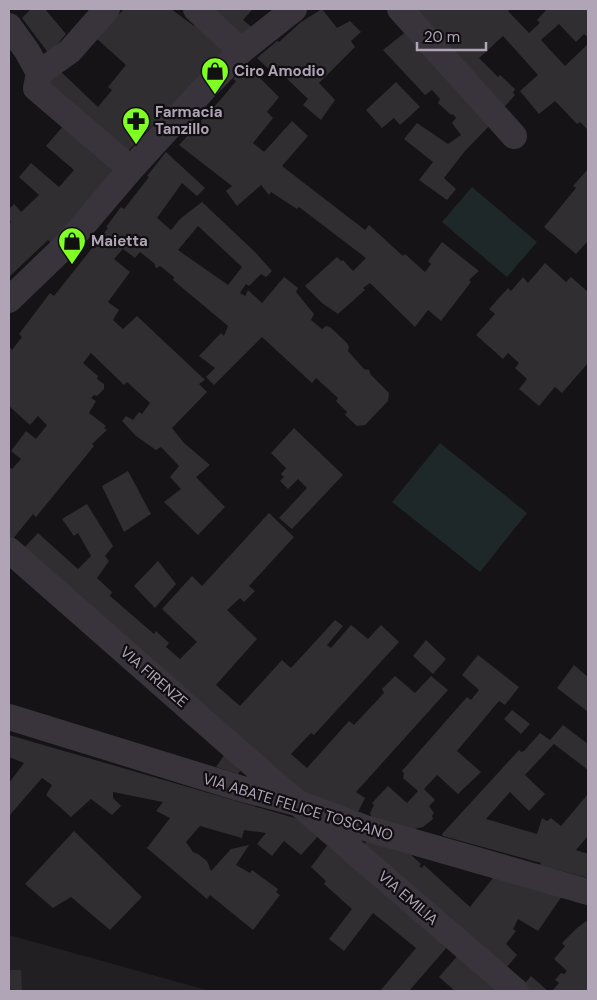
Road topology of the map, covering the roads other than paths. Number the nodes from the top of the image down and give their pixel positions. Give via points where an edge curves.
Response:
1 (107, 9) edge
2 (196, 9) edge
3 (294, 9) edge
4 (400, 9) edge
5 (9, 26) edge
6 (242, 51) junction
7 (39, 73) junction
8 (514, 136) dead end
9 (130, 169) junction
10 (9, 300) edge
11 (9, 550) edge
12 (9, 717) edge
13 (300, 804) junction
14 (588, 892) edge
15 (516, 991) edge

1 - 7 street via 70,51
2 - 6 street
3 - 6 street
4 - 8 street
5 - 7 street
6 - 9 street
7 - 9 street via 36,88
9 - 10 street via 67,244
11 - 13 street, VIA FIRENZE
12 - 13 street, VIA ABATE FELICE TOSCANO
13 - 14 street, VIA ABATE FELICE TOSCANO via 365,828
13 - 15 street, VIA EMILIA

